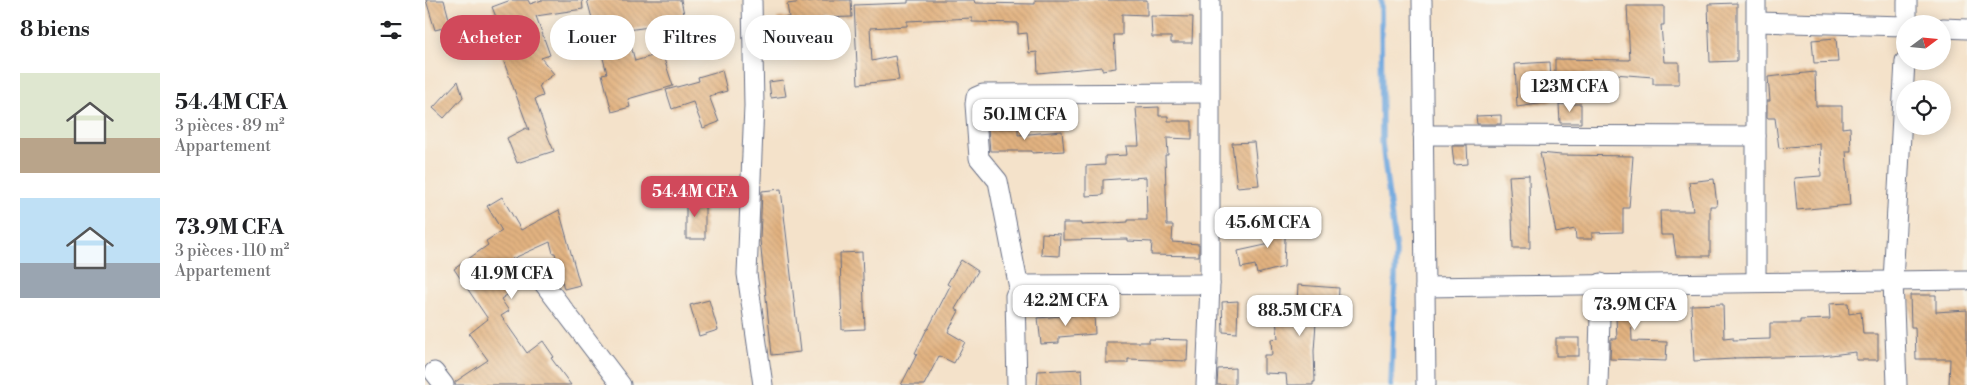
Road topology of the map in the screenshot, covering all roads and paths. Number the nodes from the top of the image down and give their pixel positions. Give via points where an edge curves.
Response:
1 (752, 0) edge
2 (1210, 0) edge
3 (1422, 0) edge
4 (1756, 0) edge
5 (1907, 0) edge
6 (1906, 15) edge
7 (1756, 22) junction
8 (1896, 25) edge
9 (1951, 28) edge
10 (1967, 28) edge
11 (1905, 70) edge
12 (1209, 94) junction
13 (1423, 135) junction
14 (1756, 136) junction
15 (535, 272) dead end
16 (1967, 280) edge
17 (1756, 281) junction
18 (1893, 281) junction
19 (1601, 283) junction
20 (1210, 284) junction
21 (1425, 286) junction
22 (1019, 288) junction
23 (621, 385) edge
24 (763, 385) edge
25 (1017, 385) edge
26 (1206, 385) edge
27 (1426, 385) edge
28 (1598, 385) edge
29 (1897, 385) edge

1 - 24 street via 754,106 747,274
2 - 12 street
3 - 13 street
4 - 7 street
5 - 6 street
7 - 8 street
7 - 14 street
9 - 10 street
11 - 18 street
12 - 20 street
12 - 22 street via 983,94 977,97 979,158 998,181
13 - 14 street
13 - 21 street
14 - 17 street
15 - 23 street
16 - 18 street
17 - 18 street
17 - 19 street
18 - 29 street
19 - 21 street
19 - 28 street
20 - 22 street via 1025,284
20 - 26 street
21 - 27 street
22 - 25 street via 1015,296

